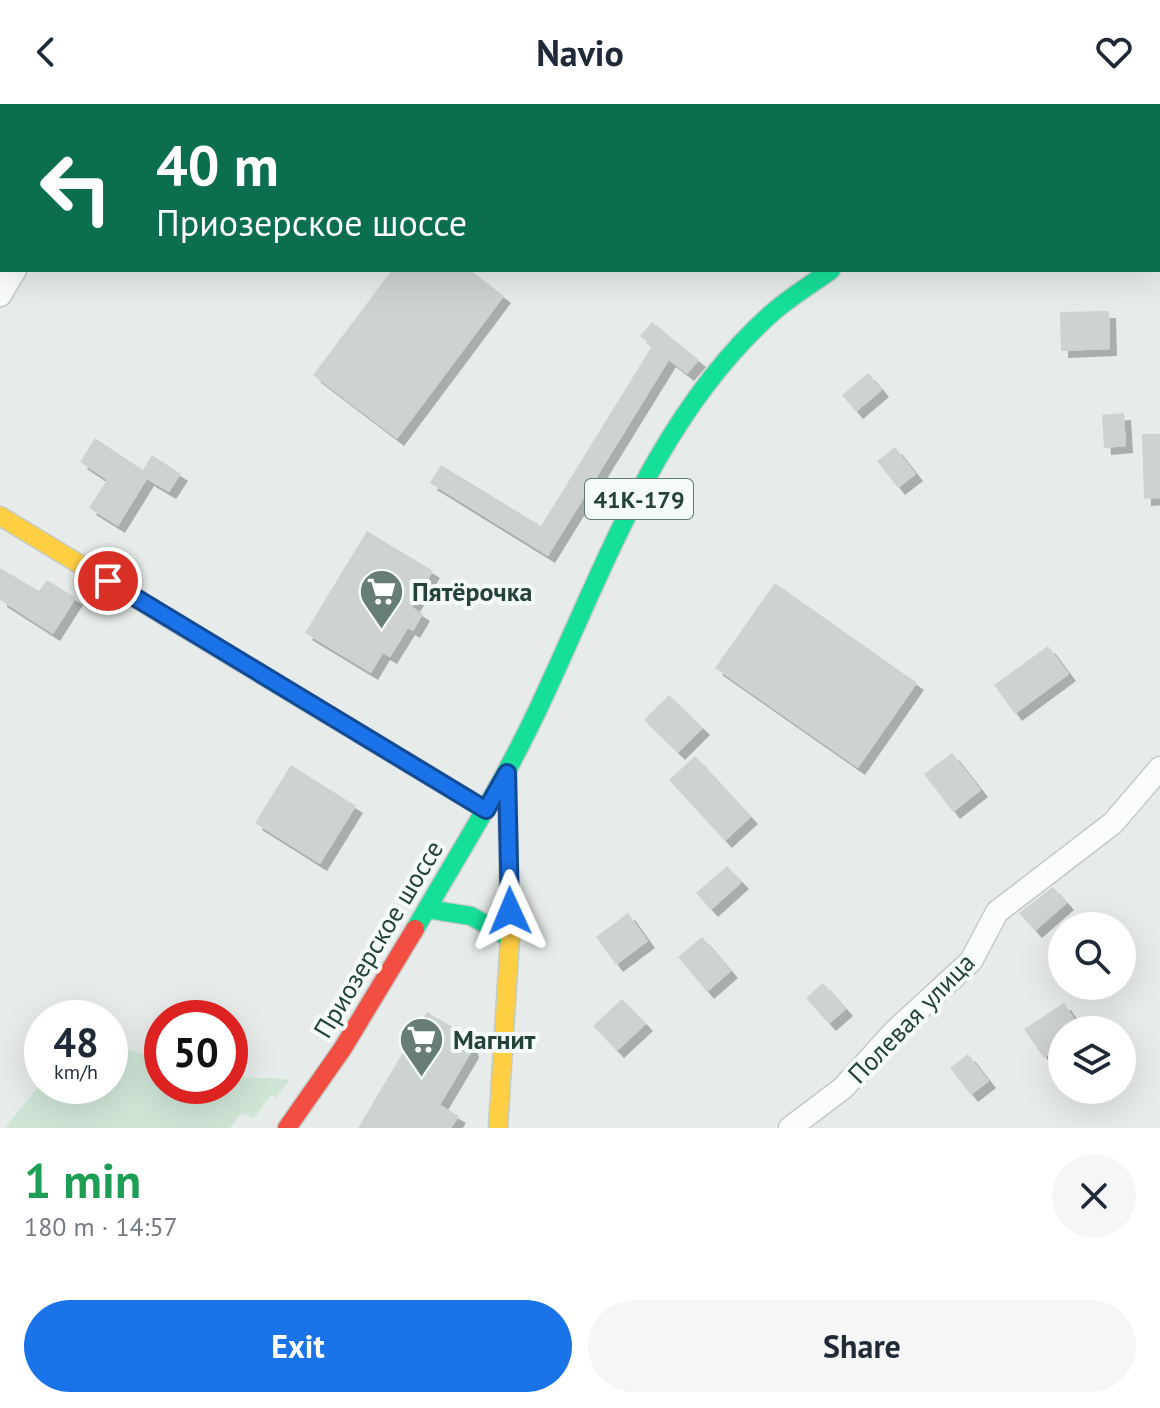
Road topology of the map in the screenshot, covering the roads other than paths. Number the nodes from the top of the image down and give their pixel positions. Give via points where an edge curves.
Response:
1 (14, 272) edge
2 (827, 272) edge
3 (0, 295) edge
4 (0, 516) edge
5 (1160, 768) edge
6 (507, 773) junction
7 (486, 810) junction
8 (427, 909) junction
9 (510, 938) junction
10 (287, 1128) edge
11 (498, 1128) edge
12 (790, 1128) edge

1 - 3 street
2 - 6 main road, 41К-179 via 795,290 754,331 714,376 662,455
4 - 7 main road
5 - 12 street, Полевая улица via 1113,823 997,912 971,961 843,1088
6 - 7 main road, Приозерское шоссе / 41К-179
6 - 9 main road
7 - 8 main road, Приозерское шоссе / 41К-179
8 - 9 main road via 471,916
8 - 10 main road, Приозерское шоссе / 41К-179 via 341,1055
9 - 11 main road

